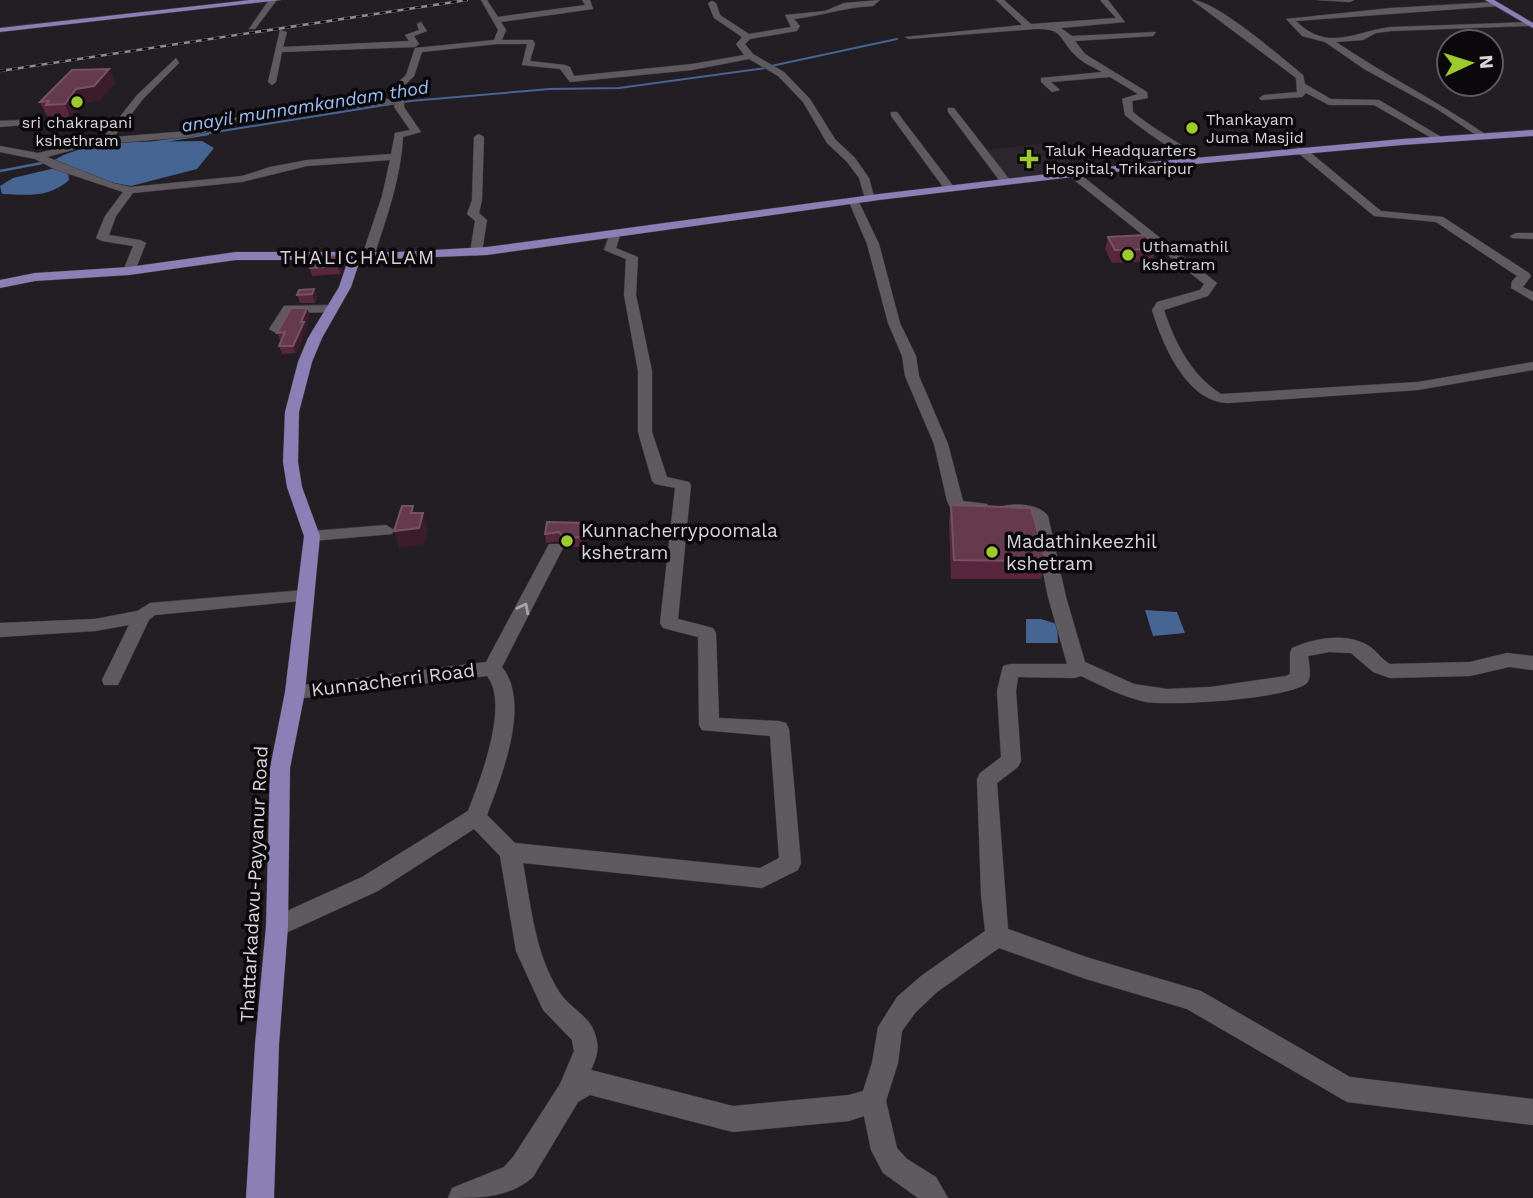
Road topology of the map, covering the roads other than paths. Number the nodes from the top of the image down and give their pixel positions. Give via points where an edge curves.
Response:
1 (275, 0) edge
2 (876, 0) edge
3 (1000, 0) edge
4 (1104, 0) edge
5 (1196, 0) edge
6 (1321, 0) edge
7 (1350, 0) edge
8 (484, 1) edge
9 (1493, 2) edge
10 (712, 3) dead end
11 (588, 4) edge
12 (591, 18) dead end
13 (496, 20) junction
14 (421, 24) dead end
15 (1531, 25) edge
16 (1052, 26) junction
17 (252, 27) dead end
18 (1028, 27) junction
19 (0, 30) edge
20 (283, 32) dead end
21 (1153, 34) dead end
22 (747, 37) junction
23 (909, 37) dead end
24 (1070, 39) junction
25 (1328, 40) junction
26 (498, 42) junction
27 (416, 46) junction
28 (278, 50) junction
29 (750, 56) junction
30 (176, 61) dead end
31 (1112, 74) junction
32 (272, 82) dead end
33 (1300, 85) junction
34 (1055, 90) dead end
35 (1264, 98) dead end
36 (400, 102) junction
37 (951, 110) dead end
38 (894, 114) dead end
39 (21, 123) dead end
40 (0, 124) edge
41 (1533, 133) edge
42 (1482, 136) junction
43 (478, 137) dead end
44 (1438, 138) junction
45 (107, 140) junction
46 (0, 149) edge
47 (1301, 150) junction
48 (38, 156) junction
49 (397, 157) junction
50 (1195, 159) junction
51 (1072, 173) junction
52 (1006, 182) junction
53 (950, 189) junction
54 (131, 190) junction
55 (862, 201) junction
56 (615, 233) junction
57 (1516, 236) dead end
58 (1533, 236) edge
59 (476, 252) junction
60 (362, 256) junction
61 (129, 271) junction
62 (0, 284) edge
63 (1533, 297) edge
64 (332, 309) junction
65 (276, 329) edge
66 (1533, 366) edge
67 (386, 530) dead end
68 (312, 536) junction
69 (555, 548) dead end
70 (305, 596) junction
71 (142, 616) junction
72 (0, 630) edge
73 (1533, 663) edge
74 (1077, 666) junction
75 (492, 668) junction
76 (111, 680) dead end
77 (295, 692) junction
78 (476, 817) junction
79 (510, 852) junction
80 (277, 926) junction
81 (997, 936) junction
82 (569, 1093) junction
83 (873, 1101) junction
84 (1533, 1112) edge
85 (260, 1198) edge
86 (462, 1198) edge
87 (934, 1198) edge

1 - 17 street
1 - 19 main road
2 - 22 street via 788,17 794,29
3 - 18 street
4 - 16 street via 1122,20
5 - 33 street via 1297,73
6 - 7 street
8 - 13 street
9 - 15 main road
9 - 25 street via 1290,19 1305,34
10 - 22 street via 717,16
11 - 12 street
11 - 13 street
13 - 26 street via 502,30
14 - 27 street via 423,30 410,34
15 - 25 street via 1391,29 1363,38
16 - 18 street
16 - 24 street
18 - 23 street
20 - 28 street
21 - 24 street
22 - 29 street via 740,44
24 - 31 street via 1074,50
25 - 42 street
26 - 27 street
26 - 29 street via 530,42 525,63 562,67 569,79 680,69
27 - 28 street
27 - 36 street via 410,76 400,84
28 - 32 street
29 - 55 street via 781,74 807,101 831,141 864,178
30 - 45 street
31 - 34 street via 1044,80
31 - 50 street via 1145,96 1130,98 1128,113
33 - 35 street via 1302,94
33 - 44 street via 1329,102 1376,102
36 - 45 street via 242,119 189,134
36 - 49 street via 417,130 398,135
37 - 52 street
38 - 53 street
39 - 40 street
41 - 42 main road
42 - 44 main road
43 - 59 street via 473,214 481,220
44 - 47 main road
45 - 48 street
46 - 48 street
47 - 50 main road
47 - 63 street via 1378,214 1445,221 1525,276 1517,288
48 - 54 street
49 - 54 street via 335,159 274,168 242,179
49 - 60 street
50 - 51 main road
51 - 52 main road
51 - 66 street via 1211,283 1204,293 1161,305 1158,310 1166,334 1193,376 1214,396 1418,386
52 - 53 main road
53 - 55 main road
54 - 61 street via 111,216 102,238 141,243
55 - 56 main road
55 - 74 street via 894,323 941,444 957,505 1030,511 1040,516
56 - 59 main road
56 - 79 street via 610,250 632,257 631,295 645,371 645,432 660,481 683,485 669,623 707,634 709,725 779,729 790,863 762,878
57 - 58 street
59 - 60 main road
60 - 61 main road via 236,256
60 - 64 main road, Thattarkadavu-Payyanur Road
61 - 62 main road
64 - 65 street via 288,309
64 - 68 main road, Thattarkadavu-Payyanur Road via 315,339 290,411 293,485
67 - 68 street
68 - 70 main road, Thattarkadavu-Payyanur Road
75 -> 69 street
70 - 71 street via 150,609
70 - 77 main road, Thattarkadavu-Payyanur Road
71 - 72 street via 95,625
71 - 76 street
73 - 74 street via 1507,660 1485,668 1390,671 1379,668 1361,649 1308,647 1299,653 1300,678 1289,683 1172,695 1130,691
74 - 81 street via 1074,671 1010,671 1005,682 1011,761 987,779
75 - 77 street, Kunnacherri Road
75 - 78 street via 504,684 503,713 493,772
77 - 80 main road, Thattarkadavu-Payyanur Road via 280,768
78 - 79 street
78 - 80 street via 370,884
79 - 82 street via 528,951 552,1002 583,1034 587,1051
80 - 85 main road, Thattarkadavu-Payyanur Road
81 - 83 street via 929,984 890,1027
81 - 84 street via 1192,999 1347,1089
82 - 83 street via 588,1082 733,1119 849,1108
82 - 86 street via 513,1177
83 - 87 street via 892,1164 926,1185

